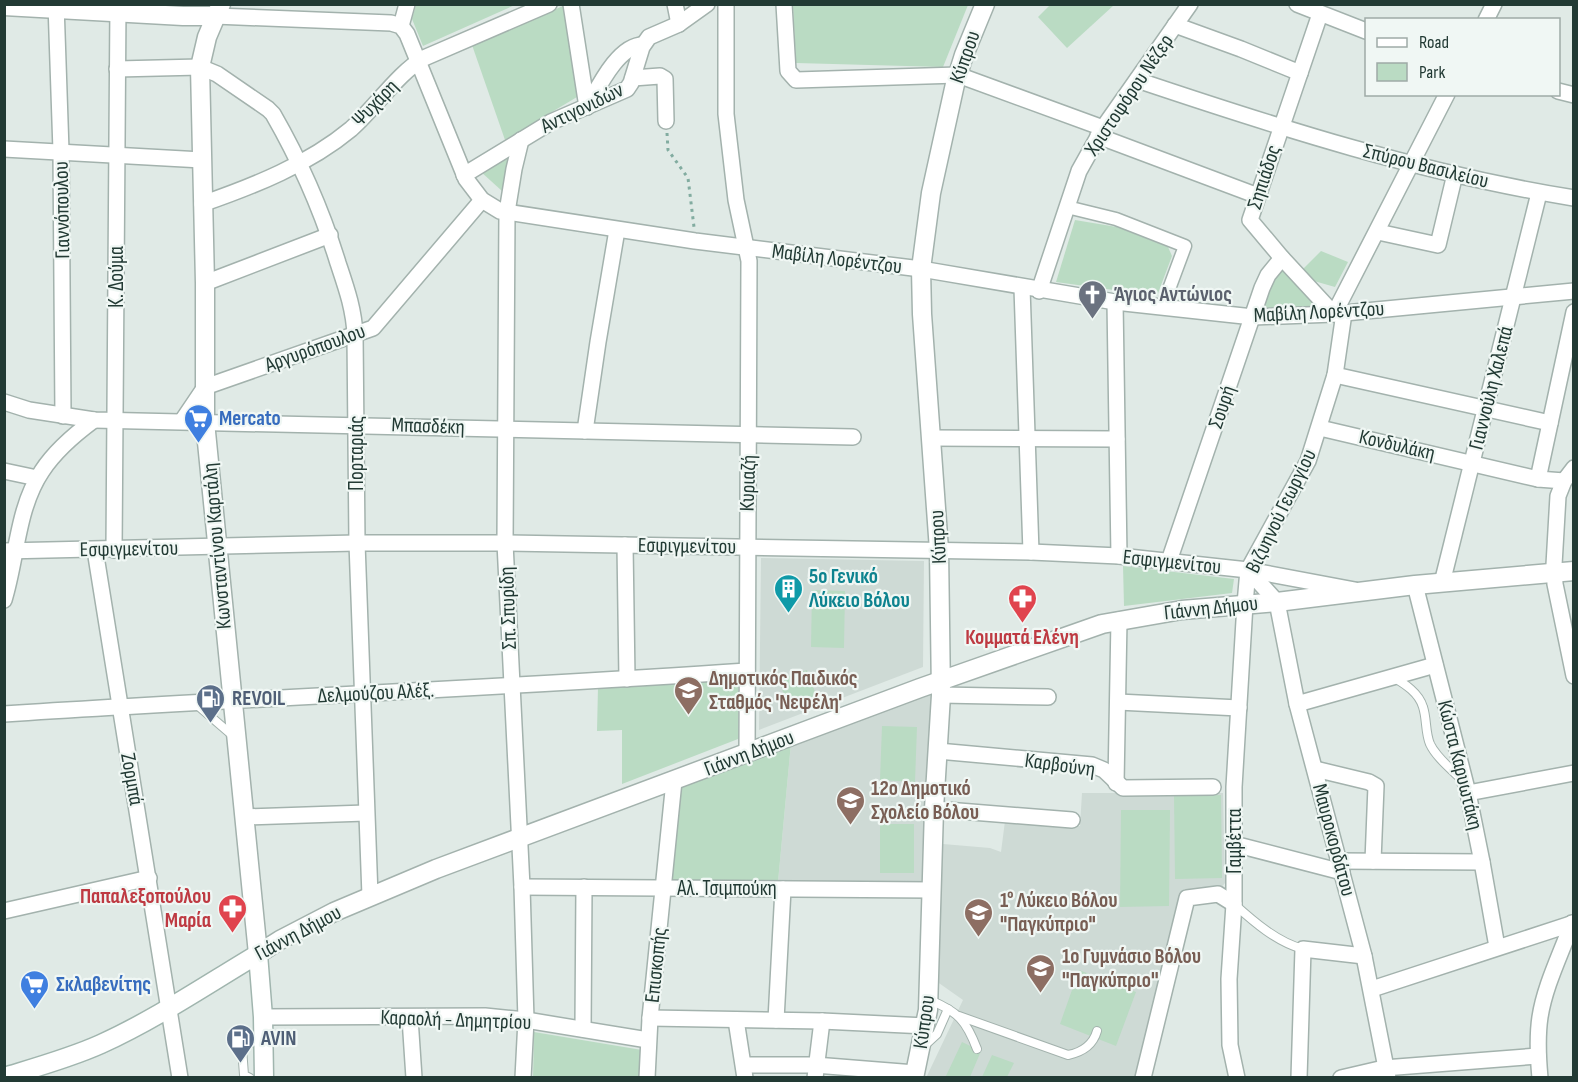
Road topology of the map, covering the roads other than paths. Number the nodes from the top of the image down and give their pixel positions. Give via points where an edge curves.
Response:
1 (407, 4) edge
2 (549, 4) edge
3 (571, 4) edge
4 (675, 4) edge
5 (707, 4) edge
6 (726, 4) edge
7 (784, 4) edge
8 (985, 4) edge
9 (1190, 4) edge
10 (1297, 4) edge
11 (1494, 4) edge
12 (4, 6) edge
13 (56, 7) edge
14 (118, 9) edge
15 (218, 10) edge
16 (1320, 14) junction
17 (1487, 18) edge
18 (678, 24) junction
19 (1175, 25) junction
20 (401, 26) junction
21 (1365, 31) edge
22 (643, 45) junction
23 (418, 61) junction
24 (200, 67) junction
25 (117, 69) junction
26 (1300, 73) junction
27 (958, 75) junction
28 (633, 78) junction
29 (1137, 80) junction
30 (1446, 96) edge
31 (587, 107) junction
32 (666, 121) road end
33 (1280, 128) junction
34 (1101, 132) junction
35 (521, 140) junction
36 (4, 149) edge
37 (61, 151) junction
38 (117, 154) junction
39 (202, 160) junction
40 (299, 163) junction
41 (1413, 164) junction
42 (1455, 174) junction
43 (464, 175) junction
44 (1539, 193) junction
45 (1258, 196) junction
46 (1574, 198) edge
47 (482, 200) junction
48 (202, 204) junction
49 (1067, 207) junction
50 (507, 212) junction
51 (617, 230) junction
52 (1378, 232) junction
53 (330, 236) junction
54 (748, 248) junction
55 (1282, 258) junction
56 (921, 269) junction
57 (205, 283) junction
58 (1022, 288) junction
59 (1039, 291) junction
60 (1574, 291) edge
61 (1513, 298) junction
62 (1115, 302) junction
63 (1162, 308) junction
64 (1574, 312) edge
65 (1339, 314) junction
66 (1253, 317) junction
67 (355, 335) junction
68 (1335, 375) junction
69 (205, 387) junction
70 (4, 402) edge
71 (1485, 407) junction
72 (63, 416) junction
73 (94, 420) junction
74 (115, 420) junction
75 (182, 422) junction
76 (205, 422) junction
77 (1550, 423) junction
78 (356, 424) junction
79 (1320, 428) junction
80 (507, 429) junction
81 (585, 431) junction
82 (750, 435) junction
83 (853, 437) dead end
84 (932, 438) junction
85 (1028, 438) junction
86 (1117, 439) junction
87 (1473, 462) junction
88 (1574, 468) edge
89 (4, 471) edge
90 (37, 478) junction
91 (1538, 479) junction
92 (1564, 481) junction
93 (357, 543) junction
94 (505, 543) junction
95 (625, 545) junction
96 (217, 547) junction
97 (747, 547) junction
98 (95, 550) junction
99 (114, 550) junction
100 (939, 550) junction
101 (10, 551) edge
102 (1031, 552) junction
103 (1119, 556) junction
104 (1169, 561) junction
105 (1248, 570) junction
106 (1574, 571) edge
107 (1554, 573) junction
108 (1442, 583) junction
109 (1415, 585) junction
110 (1366, 592) junction
111 (4, 600) edge
112 (1277, 602) junction
113 (1245, 604) junction
114 (1119, 620) junction
115 (1435, 665) junction
116 (747, 671) junction
117 (1574, 676) edge
118 (1393, 677) junction
119 (627, 679) junction
120 (511, 687) junction
121 (941, 688) junction
122 (361, 694) junction
123 (1048, 697) dead end
124 (232, 700) junction
125 (194, 702) junction
126 (1118, 702) junction
127 (1297, 704) junction
128 (120, 707) junction
129 (1239, 708) junction
130 (4, 714) edge
131 (236, 738) junction
132 (938, 752) junction
133 (747, 754) junction
134 (1315, 769) junction
135 (1574, 773) edge
136 (674, 781) junction
137 (1116, 783) junction
138 (1213, 787) dead end
139 (1466, 788) junction
140 (934, 809) junction
141 (366, 813) junction
142 (244, 817) junction
143 (1072, 820) dead end
144 (519, 839) junction
145 (1234, 844) junction
146 (1373, 861) junction
147 (1482, 862) junction
148 (1340, 866) junction
149 (149, 878) junction
150 (522, 887) junction
151 (584, 887) junction
152 (663, 888) junction
153 (783, 889) junction
154 (932, 890) junction
155 (370, 896) junction
156 (1234, 904) junction
157 (4, 911) edge
158 (1573, 923) edge
159 (1497, 947) junction
160 (1303, 949) junction
161 (258, 954) junction
162 (1364, 956) junction
163 (1372, 988) junction
164 (928, 1000) junction
165 (170, 1007) junction
166 (948, 1009) junction
167 (959, 1016) junction
168 (263, 1017) junction
169 (410, 1018) junction
170 (650, 1018) junction
171 (526, 1020) junction
172 (736, 1020) junction
173 (776, 1020) junction
174 (822, 1021) junction
175 (926, 1026) junction
176 (583, 1029) junction
177 (1097, 1031) dead end
178 (263, 1037) junction
179 (648, 1040) junction
180 (921, 1049) junction
181 (977, 1049) dead end
182 (1538, 1056) junction
183 (744, 1071) edge
184 (815, 1071) edge
185 (1386, 1073) edge
186 (915, 1076) edge
187 (4, 1077) edge
188 (180, 1077) edge
189 (250, 1077) edge
190 (264, 1077) edge
191 (414, 1077) edge
192 (524, 1077) edge
193 (647, 1077) edge
194 (1143, 1077) edge
195 (1238, 1077) edge
196 (1299, 1077) edge
197 (1341, 1077) edge
198 (1540, 1077) edge

1 - 20 street
2 - 23 street, Ψυχάρη
3 - 31 street
4 - 18 street
5 - 18 street
6 - 54 street, Κυριαζή via 726,114 736,200
7 - 27 street via 788,71 796,80
8 - 27 street, Κύπρου
9 - 19 street, Χριστοφόρου Νέζερ
10 - 16 street
11 - 17 street
12 - 13 street
13 - 14 street
13 - 37 street, Γιαννόπουλου
14 - 15 street
14 - 25 street, Κ. Δούμα
15 - 20 street
15 - 24 street, Κωνσταντίνου Καρτάλη
16 - 21 street
16 - 26 street, Σηπιάδος
18 - 22 street via 649,37
19 - 26 street
19 - 29 street, Χριστοφόρου Νέζερ
20 - 23 street, Μαβίλη Λορέντζου
22 - 28 street, Αντιγονιδών
22 - 31 street via 633,46 617,60
23 - 40 street, Ψυχάρη via 350,129
23 - 43 street, Μαβίλη Λορέντζου
24 - 25 street
24 - 39 street, Κωνσταντίνου Καρτάλη
24 - 40 street, Πορταριάς via 268,108
25 - 38 street, Κ. Δούμα
26 - 33 street, Σηπιάδος
27 - 34 street
27 - 56 street, Κύπρου via 933,184
28 - 31 street, Αντιγονιδών via 627,89
28 - 32 street via 665,78
29 - 33 street, Σπύρου Βασιλείου
29 - 34 street, Χριστοφόρου Νέζερ
30 - 41 street, Βιζυηνού Γεωργίου
31 - 35 street, Αντιγονιδών
33 - 41 street, Σπύρου Βασιλείου
33 - 45 street, Σηπιάδος
34 - 45 street
34 - 49 street, Χριστοφόρου Νέζερ via 1083,162
35 - 43 street, Αντιγονιδών
35 - 50 street, Σπ. Σπυρίδη
36 - 37 street
37 - 38 street
37 - 72 street, Γιαννόπουλου
38 - 39 street
38 - 74 street, Κ. Δούμα
39 - 48 street, Κωνσταντίνου Καρτάλη
40 - 48 street, Ψυχάρη
40 - 53 street, Πορταριάς
41 - 42 street, Σπύρου Βασιλείου
41 - 52 street, Βιζυηνού Γεωργίου
42 - 44 street, Σπύρου Βασιλείου
42 - 52 street via 1438,245
43 - 47 street, Μαβίλη Λορέντζου
44 - 46 street, Σπύρου Βασιλείου
44 - 61 street, Γιαννούλη Χαλεπά
45 - 55 street, Σηπιάδος via 1251,223
47 - 50 street, Μαβίλη Λορέντζου
47 - 67 street, Αργυρόπουλου via 377,324
48 - 57 street, Κωνσταντίνου Καρτάλη
49 - 59 street, Χριστοφόρου Νέζερ
49 - 63 street via 1116,219 1185,246
50 - 51 street, Μαβίλη Λορέντζου
50 - 80 street, Σπ. Σπυρίδη
51 - 54 street, Μαβίλη Λορέντζου
51 - 81 street
52 - 65 street, Βιζυηνού Γεωργίου
53 - 57 street
53 - 67 street, Πορταριάς via 352,306
54 - 56 street, Μαβίλη Λορέντζου
54 - 82 street, Κυριαζή
55 - 65 street, Σηπιάδος
55 - 66 street, Σουρή via 1265,280
56 - 58 street, Μαβίλη Λορέντζου
56 - 84 street, Κύπρου
57 - 69 street, Κωνσταντίνου Καρτάλη
58 - 59 street, Μαβίλη Λορέντζου
58 - 85 street
59 - 62 street, Μαβίλη Λορέντζου
60 - 61 street, Μαβίλη Λορέντζου
61 - 65 street, Μαβίλη Λορέντζου
61 - 71 street, Γιαννούλη Χαλεπά
62 - 63 street, Μαβίλη Λορέντζου
62 - 86 street
63 - 66 street, Μαβίλη Λορέντζου
64 - 77 street
65 - 66 street, Μαβίλη Λορέντζου
65 - 68 street, Βιζυηνού Γεωργίου
66 - 104 street, Σουρή
67 - 69 street, Αργυρόπουλου
67 - 78 street, Πορταριάς
68 - 71 street
68 - 79 street, Βιζυηνού Γεωργίου
69 - 75 street
69 - 76 street, Κωνσταντίνου Καρτάλη
70 - 72 street, Μπασδέκη
71 - 77 street
71 - 87 street, Γιαννούλη Χαλεπά
72 - 73 street, Μπασδέκη
73 - 74 street, Μπασδέκη
73 - 90 street via 52,458
74 - 75 street, Μπασδέκη
74 - 99 street, Κ. Δούμα
75 - 76 street, Μπασδέκη
76 - 78 street, Μπασδέκη
76 - 96 street, Κωνσταντίνου Καρτάλη
77 - 91 street
78 - 80 street, Μπασδέκη
78 - 93 street, Πορταριάς
79 - 87 street, Κονδυλάκη
79 - 105 street, Βιζυηνού Γεωργίου via 1308,461
80 - 81 street, Μπασδέκη
80 - 94 street, Σπ. Σπυρίδη
81 - 82 street, Μπασδέκη
82 - 83 street, Μπασδέκη
82 - 97 street, Κυριαζή
84 - 85 street
84 - 100 street, Κύπρου
85 - 86 street
85 - 102 street
86 - 103 street
87 - 91 street, Κονδυλάκη
87 - 108 street, Γιαννούλη Χαλεπά
88 - 92 street
89 - 90 street
90 - 101 street
91 - 92 street, Κονδυλάκη
92 - 107 street via 1558,496
93 - 94 street, Εσφιγμενίτου
93 - 96 street, Εσφιγμενίτου
93 - 122 street, Πορταριάς
94 - 95 street, Εσφιγμενίτου
94 - 120 street, Σπ. Σπυρίδη
95 - 97 street, Εσφιγμενίτου
95 - 119 street
96 - 99 street, Εσφιγμενίτου
96 - 124 street, Κωνσταντίνου Καρτάλη
97 - 100 street, Εσφιγμενίτου
97 - 116 street, Κυριαζή
98 - 99 street, Εσφιγμενίτου
98 - 101 street, Εσφιγμενίτου
98 - 128 street, Ζορμπά
100 - 102 street, Εσφιγμενίτου
100 - 121 street, Κύπρου
101 - 111 street
102 - 103 street, Εσφιγμενίτου
103 - 104 street, Εσφιγμενίτου
104 - 105 street, Εσφιγμενίτου
105 - 110 street, Εσφιγμενίτου
105 - 112 street
105 - 113 street, Βιζυηνού Γεωργίου
106 - 107 street, Γιάννη Δήμου
107 - 108 street, Γιάννη Δήμου
107 - 117 street
108 - 109 street, Γιάννη Δήμου
109 - 110 street, Γιάννη Δήμου
109 - 115 street, Κώστα Καρυωτάκη
110 - 112 street, Γιάννη Δήμου
112 - 113 street, Γιάννη Δήμου
112 - 127 street, Μαυροκορδάτου
113 - 114 street, Γιάννη Δήμου
113 - 129 street, Γαμβέττα
114 - 121 street, Γιάννη Δήμου via 1087,629
114 - 126 street
115 - 118 street
115 - 139 street, Κώστα Καρυωτάκη
116 - 119 street, Δελμούζου Αλέξ.
116 - 133 street, Κυριαζή
118 - 127 street
118 - 139 lane via 1419,699 1431,746
119 - 120 street, Δελμούζου Αλέξ.
120 - 122 street, Δελμούζου Αλέξ.
120 - 144 street, Σπ. Σπυρίδη
121 - 123 street
121 - 132 street, Κύπρου
121 - 133 street, Γιάννη Δήμου
122 - 124 street, Δελμούζου Αλέξ.
122 - 141 street, Πορταριάς
124 - 125 street, Δελμούζου Αλέξ.
124 - 131 street, Κωνσταντίνου Καρτάλη
125 - 128 street, Δελμούζου Αλέξ.
125 - 131 lane
126 - 129 street
126 - 137 street
127 - 134 street, Μαυροκορδάτου
128 - 130 street, Δελμούζου Αλέξ.
128 - 149 street, Ζορμπά
129 - 145 street, Γαμβέττα
131 - 142 street, Κωνσταντίνου Καρτάλη
132 - 137 street, Καρβούνη via 1086,764 1104,770
132 - 140 street, Κύπρου
133 - 136 street, Γιάννη Δήμου
134 - 146 street via 1376,786
134 - 148 street, Μαυροκορδάτου
135 - 139 street
136 - 144 street, Γιάννη Δήμου
136 - 152 street, Επισκοπής
137 - 138 street, Καρβούνη via 1123,788
139 - 147 street, Κώστα Καρυωτάκη
140 - 143 street
140 - 154 street, Κύπρου
141 - 142 street
141 - 155 street, Πορταριάς
142 - 161 street, Κωνσταντίνου Καρτάλη
144 - 150 street, Σπ. Σπυρίδη
144 - 155 street, Γιάννη Δήμου
145 - 148 street
145 - 156 street, Γαμβέττα
146 - 147 street
146 - 148 street
147 - 159 street, Κώστα Καρυωτάκη
148 - 162 street, Μαυροκορδάτου
149 - 157 street
149 - 165 street, Ζορμπά
150 - 151 street, Αλ. Τσιμπούκη
150 - 171 street, Σπ. Σπυρίδη
151 - 152 street, Αλ. Τσιμπούκη
151 - 176 street
152 - 153 street, Αλ. Τσιμπούκη
152 - 170 street, Επισκοπής
153 - 154 street, Αλ. Τσιμπούκη
153 - 173 street
154 - 164 street, Κύπρου
155 - 161 street, Γιάννη Δήμου
156 - 160 lane via 1280,938
156 - 194 street via 1218,894 1187,898
156 - 195 street, Γαμβέττα via 1229,1016 1230,1045
158 - 159 street
158 - 182 street via 1539,1020
159 - 163 street
160 - 162 street
160 - 196 street
161 - 165 street, Γιάννη Δήμου
161 - 168 street, Κωνσταντίνου Καρτάλη
162 - 163 street, Μαυροκορδάτου
163 - 185 street, Μαυροκορδάτου
164 - 166 lane
164 - 175 street, Κύπρου
165 - 187 street, Γιάννη Δήμου via 82,1052
165 - 188 street, Ζορμπά
166 - 167 lane
166 - 180 lane via 937,1034
167 - 177 lane via 1068,1055 1087,1047
167 - 181 lane
168 - 169 street, Καραολή - Δημητρίου
168 - 178 street, Κωνσταντίνου Καρτάλη
169 - 171 street, Καραολή - Δημητρίου
169 - 191 street
170 - 172 street
170 - 179 street, Επισκοπής
171 - 176 street, Καραολή - Δημητρίου
171 - 192 street, Σπ. Σπυρίδη
172 - 173 street
172 - 183 street
173 - 174 street
174 - 175 street
174 - 184 street
175 - 180 street, Κύπρου
176 - 179 street, Καραολή - Δημητρίου
178 - 189 lane via 242,1048 244,1075
178 - 190 street, Κωνσταντίνου Καρτάλη
179 - 193 street, Επισκοπής
180 - 186 street, Κύπρου
182 - 185 street
182 - 198 street
183 - 184 street
184 - 186 street
185 - 197 street

